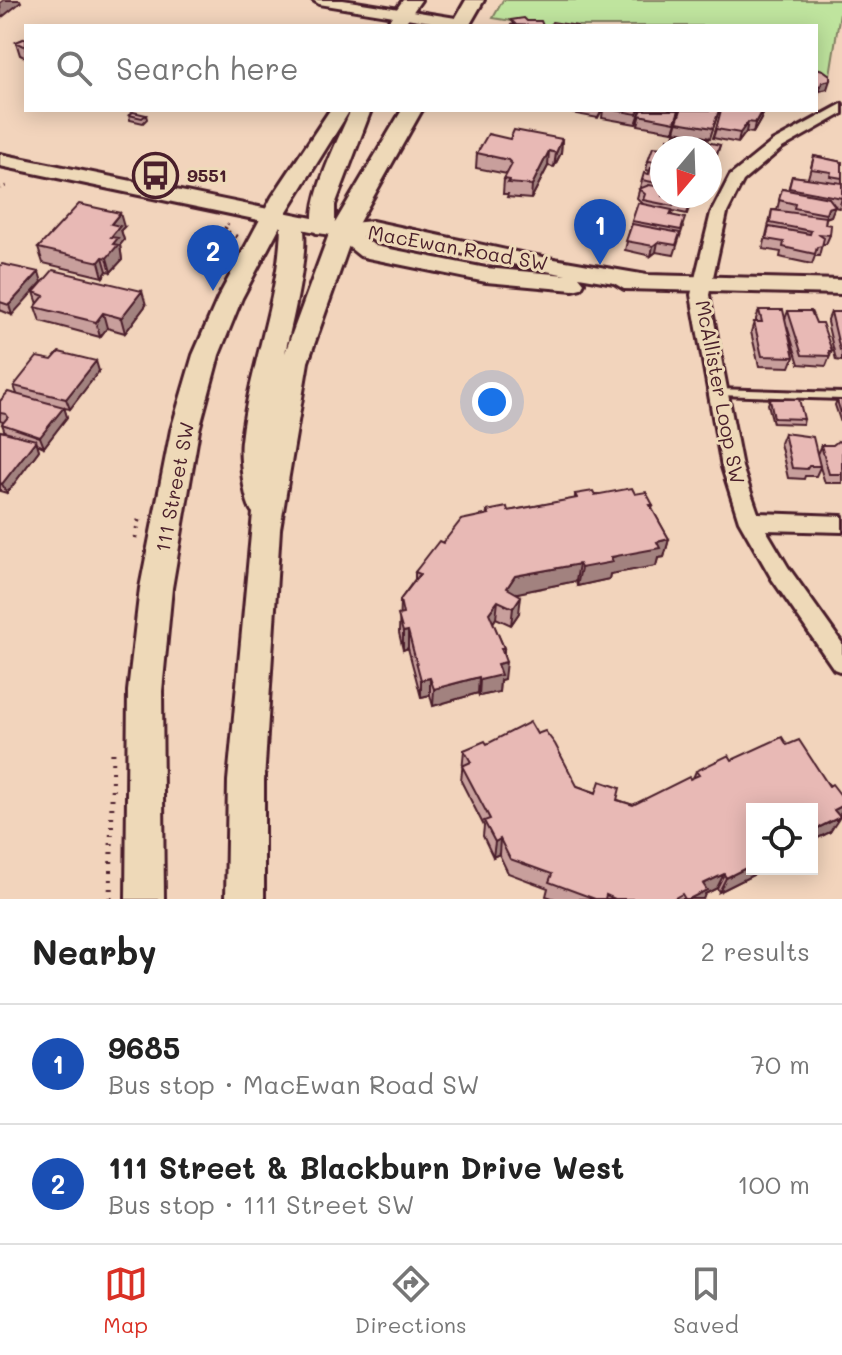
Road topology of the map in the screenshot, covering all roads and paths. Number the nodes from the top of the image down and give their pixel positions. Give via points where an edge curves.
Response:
1 (319, 0) edge
2 (475, 0) edge
3 (403, 13) edge
4 (420, 24) edge
5 (461, 24) edge
6 (842, 108) edge
7 (339, 112) edge
8 (360, 112) edge
9 (392, 112) edge
10 (411, 112) edge
11 (390, 148) junction
12 (0, 160) edge
13 (9, 185) dead end
14 (0, 188) edge
15 (282, 219) junction
16 (229, 223) dead end
17 (333, 230) junction
18 (235, 234) dead end
19 (701, 284) junction
20 (842, 287) edge
21 (717, 392) junction
22 (842, 396) edge
23 (750, 521) junction
24 (842, 524) edge
25 (265, 529) junction
26 (842, 662) edge
27 (145, 899) edge
28 (245, 899) edge

1 - 3 street
2 - 5 main road
3 - 4 main road
3 - 5 street
6 - 19 street, McAllister Loop SW via 763,154 736,179 719,213
7 - 15 main road, 111 Street SW
8 - 17 main road via 324,205
9 - 11 main road
10 - 11 main road
11 - 17 main road
12 - 15 street
13 - 14 path
15 - 17 street
15 - 25 main road via 292,256 254,444
15 - 27 main road, 111 Street SW via 206,355 170,502 145,691
16 - 18 path via 224,230
17 - 19 street, MacEwan Road SW via 368,251 459,270 561,283
17 - 25 main road via 295,362
19 - 20 street, MacEwan Road SW
19 - 21 street, McAllister Loop SW
21 - 22 lane
21 - 23 street, McAllister Loop SW via 732,467
23 - 24 street
23 - 26 street, McAllister Loop SW
25 - 28 main road via 248,751

